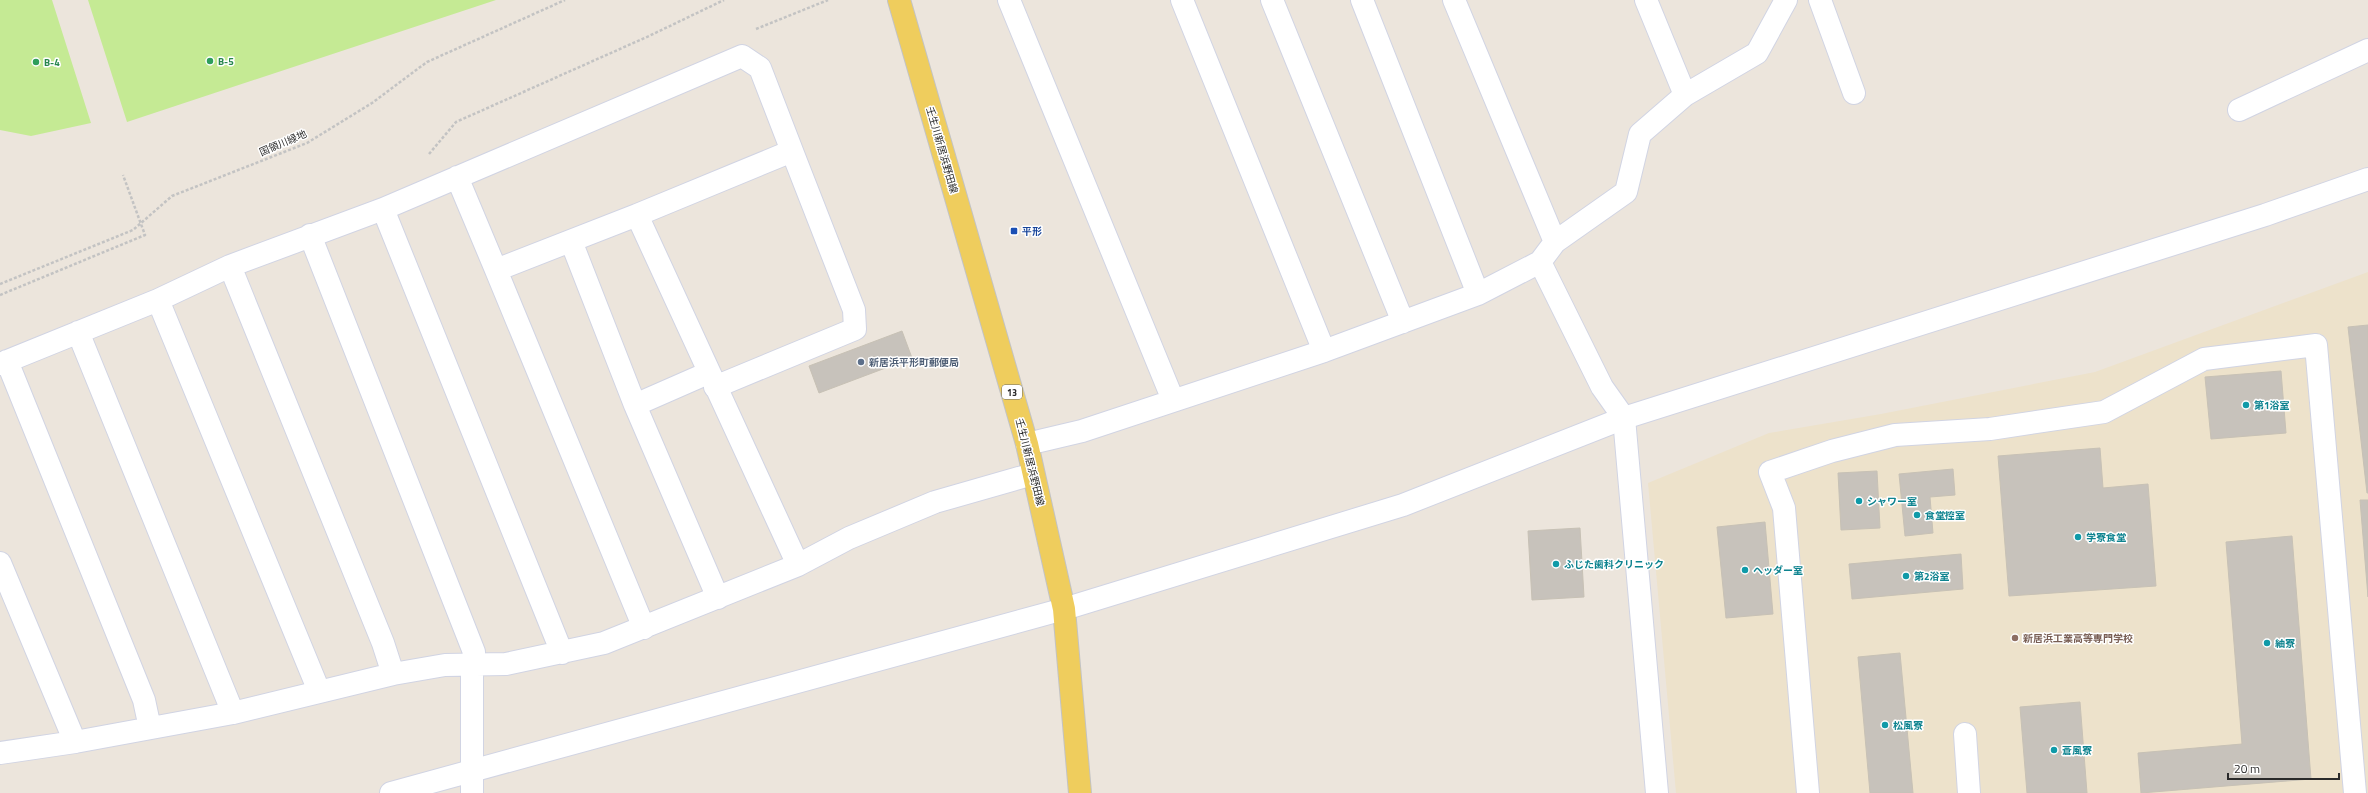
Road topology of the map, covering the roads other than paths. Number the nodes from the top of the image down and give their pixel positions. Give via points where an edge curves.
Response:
1 (899, 0) edge
2 (1009, 0) edge
3 (1182, 0) edge
4 (1272, 0) edge
5 (1362, 0) edge
6 (1454, 0) edge
7 (1646, 0) edge
8 (1786, 0) edge
9 (1820, 0) edge
10 (2368, 50) edge
11 (1854, 93) dead end
12 (1685, 95) junction
13 (2239, 110) dead end
14 (792, 151) junction
15 (457, 177) junction
16 (2368, 180) edge
17 (383, 209) junction
18 (637, 215) junction
19 (310, 235) junction
20 (571, 241) junction
21 (1555, 242) junction
22 (1540, 262) junction
23 (230, 266) junction
24 (496, 270) junction
25 (1478, 294) junction
26 (158, 300) junction
27 (1404, 322) junction
28 (78, 332) junction
29 (1324, 351) junction
30 (4, 362) edge
31 (712, 380) junction
32 (1173, 400) junction
33 (635, 406) junction
34 (1624, 418) junction
35 (1027, 444) junction
36 (1033, 474) junction
37 (0, 563) edge
38 (798, 565) junction
39 (718, 598) junction
40 (1064, 609) junction
41 (644, 628) junction
42 (562, 653) junction
43 (472, 663) junction
44 (392, 674) junction
45 (319, 690) junction
46 (233, 713) junction
47 (150, 728) junction
48 (1965, 734) dead end
49 (75, 742) junction
50 (0, 753) edge
51 (471, 770) junction
52 (391, 793) edge
53 (472, 793) edge
54 (1080, 793) edge
55 (1657, 793) edge
56 (1808, 793) edge
57 (1969, 793) edge
58 (2355, 793) edge

1 - 35 main road, 壬生川新居浜野田線 / 13
2 - 32 street
3 - 29 street
4 - 27 street
5 - 25 street
6 - 21 street
7 - 12 street
8 - 12 street via 1757,54
9 - 11 street
10 - 13 street
12 - 21 street via 1640,134 1626,192
14 - 15 street via 760,68 742,56
14 - 18 street
14 - 31 street via 854,310 855,329
15 - 17 street
15 - 24 street
16 - 34 street
17 - 19 street
17 - 42 street
18 - 20 street
18 - 31 street
19 - 23 street
19 - 43 street via 474,652
20 - 24 street
20 - 33 street
21 - 22 street
22 - 25 street
22 - 34 street via 1602,387
23 - 26 street
23 - 44 street via 383,643
24 - 41 street
25 - 27 street
26 - 28 street
26 - 45 street
27 - 29 street
28 - 30 street
28 - 46 street
29 - 32 street
30 - 47 street via 144,700
31 - 33 street
31 - 38 street
32 - 35 street via 1082,431
33 - 39 street
34 - 40 street via 1404,504
34 - 55 street
35 - 36 main road, 壬生川新居浜野田線 / 13
36 - 38 street via 935,502 849,538
36 - 40 main road, 壬生川新居浜野田線 / 13
37 - 49 street
38 - 39 street
39 - 41 street
40 - 51 street
40 - 54 main road, 壬生川新居浜野田線 / 13
41 - 42 street via 604,643
42 - 43 street via 506,664
43 - 44 street via 445,664
43 - 51 street
44 - 45 street
45 - 46 street
46 - 47 street
47 - 49 street
48 - 57 street
49 - 50 street
51 - 52 street
51 - 53 street
56 - 58 street via 1784,508 1770,472 1832,451 1896,435 1990,429 2104,412 2204,359 2316,345

